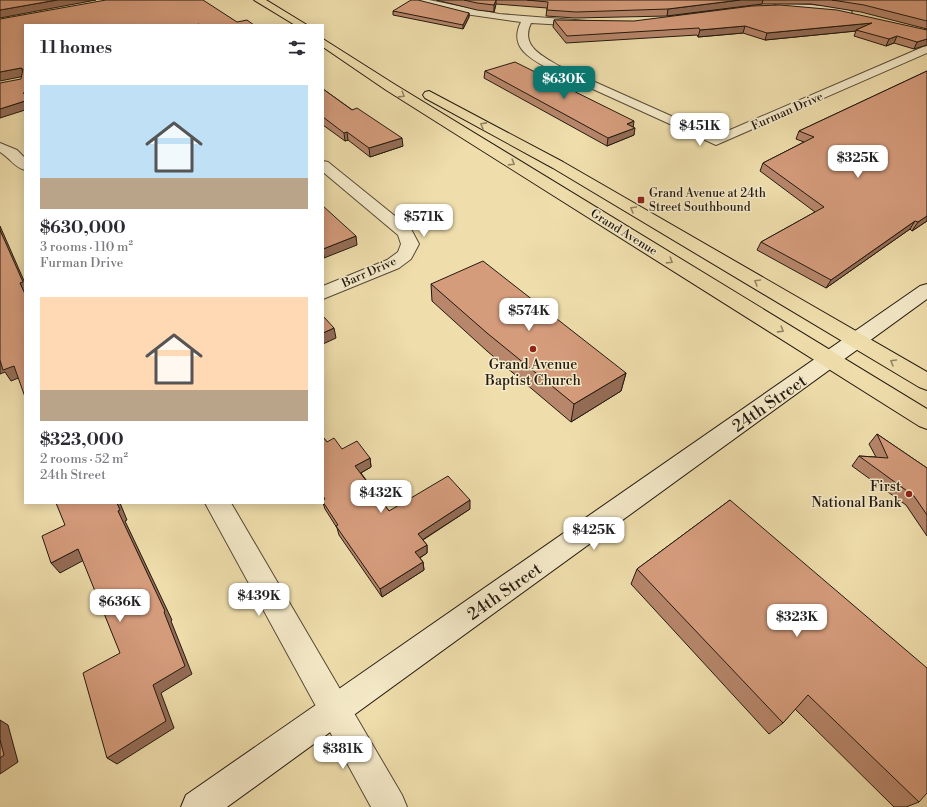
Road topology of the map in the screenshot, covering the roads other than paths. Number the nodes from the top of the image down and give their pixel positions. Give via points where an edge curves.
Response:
1 (258, 0) edge
2 (418, 0) edge
3 (767, 7) edge
4 (282, 14) junction
5 (860, 15) edge
6 (528, 19) junction
7 (594, 23) edge
8 (297, 24) edge
9 (300, 24) edge
10 (324, 38) edge
11 (324, 43) edge
12 (927, 49) edge
13 (0, 147) edge
14 (24, 165) edge
15 (324, 166) edge
16 (927, 290) edge
17 (324, 292) edge
18 (857, 340) junction
19 (830, 360) junction
20 (927, 382) edge
21 (927, 420) edge
22 (219, 504) edge
23 (335, 710) junction
24 (198, 807) edge
25 (390, 807) edge

1 - 4 main road
2 - 6 street via 446,8
3 - 5 street via 814,8
4 - 8 main road
4 - 9 main road
6 - 7 street
6 - 12 street, Furman Drive via 522,28 521,37 526,48 539,59 716,141
18 -> 10 main road, Grand Avenue via 558,166
11 -> 19 main road, Grand Avenue via 390,87
13 - 14 street via 12,153
15 - 17 street, Barr Drive via 405,233 410,244 406,255 393,264
16 - 18 street, 24th Street
18 - 19 street, 24th Street
20 -> 18 main road, Grand Avenue
19 - 21 main road, Grand Avenue
19 - 23 street, 24th Street
22 - 23 street
23 - 24 street, 24th Street
23 - 25 street

